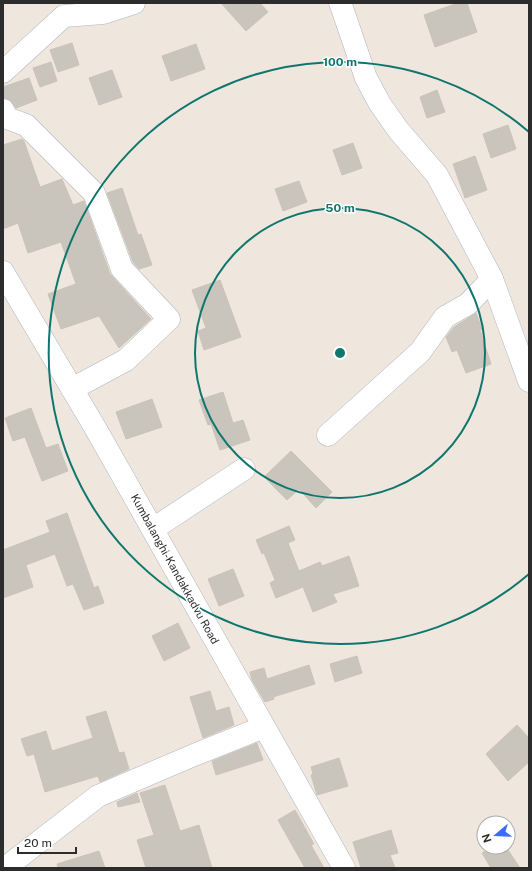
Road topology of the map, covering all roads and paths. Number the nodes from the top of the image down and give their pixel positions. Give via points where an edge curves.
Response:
1 (134, 3) edge
2 (340, 3) edge
3 (3, 72) edge
4 (3, 110) edge
5 (3, 272) edge
6 (492, 278) junction
7 (529, 381) edge
8 (72, 389) junction
9 (328, 435) dead end
10 (244, 469) dead end
11 (153, 529) junction
12 (264, 727) junction
13 (6, 868) edge
14 (344, 868) edge

1 - 3 street via 103,13 64,16
2 - 6 street via 366,78 380,104 436,175
4 - 8 street via 7,118 26,125 94,193 122,269 169,319 126,360
5 - 8 street, Kumbalanghi-Kandakkadvu Road
6 - 7 street
6 - 9 street via 468,304 445,317 420,352
8 - 11 street, Kumbalanghi-Kandakkadvu Road
10 - 11 street
11 - 12 street, Kumbalanghi-Kandakkadvu Road
12 - 13 street via 98,796
12 - 14 street, Kumbalanghi-Kandakkadvu Road

